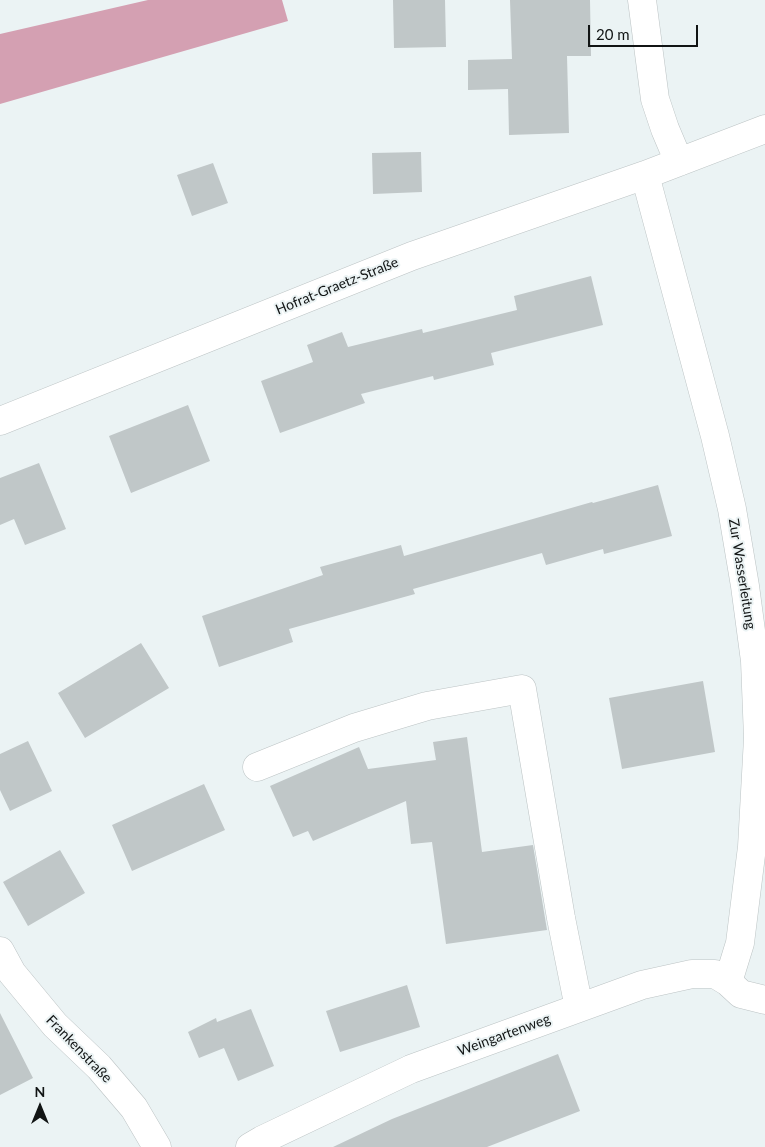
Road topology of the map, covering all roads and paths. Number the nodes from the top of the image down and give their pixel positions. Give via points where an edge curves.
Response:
1 (642, 0) edge
2 (765, 129) edge
3 (679, 162) junction
4 (645, 175) junction
5 (0, 421) edge
6 (257, 767) dead end
7 (0, 951) edge
8 (728, 982) junction
9 (765, 1000) edge
10 (579, 1008) junction
11 (157, 1147) edge
12 (250, 1147) edge

1 - 3 street via 655,99
2 - 3 street, Hofrat-Graetz-Straße
3 - 4 street, Hofrat-Graetz-Straße
4 - 5 street, Hofrat-Graetz-Straße via 412,256
4 - 8 street, Zur Wasserleitung via 732,510 755,661 758,738 752,847 740,943
6 - 10 street via 354,728 427,706 522,689
7 - 11 street, Frankenstraße via 12,973 55,1025 100,1067 134,1108
8 - 9 street, Weingartenweg via 741,994
8 - 10 street, Weingartenweg via 715,974 692,974 642,985
10 - 12 street, Weingartenweg via 411,1069

